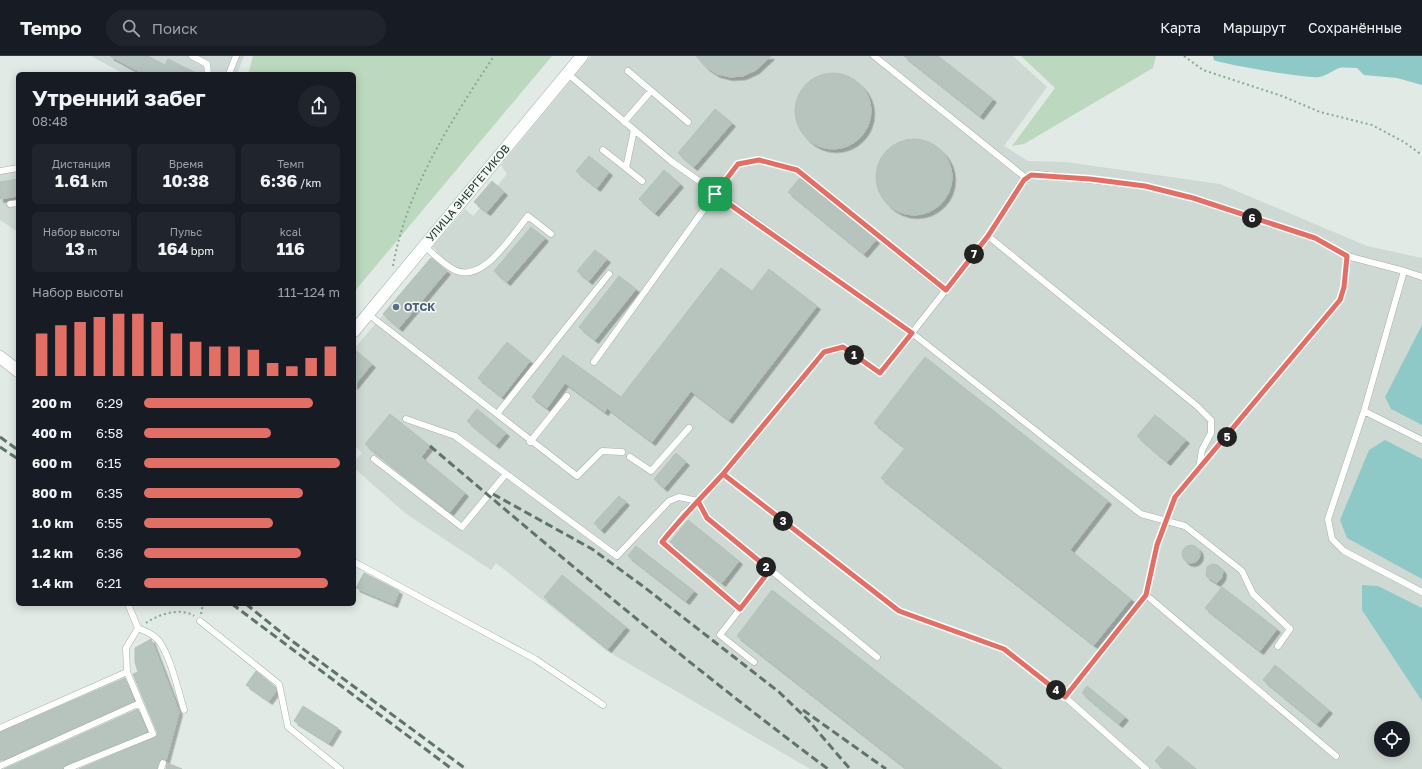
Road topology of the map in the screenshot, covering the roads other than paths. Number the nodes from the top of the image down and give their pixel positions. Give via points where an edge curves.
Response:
1 (192, 56) edge
2 (236, 56) edge
3 (582, 56) edge
4 (874, 56) edge
5 (628, 71) dead end
6 (208, 72) edge
7 (230, 72) edge
8 (568, 74) junction
9 (651, 91) junction
10 (624, 122) junction
11 (688, 122) dead end
12 (634, 130) junction
13 (603, 150) dead end
14 (16, 168) edge
15 (626, 168) junction
16 (0, 171) edge
17 (1026, 178) junction
18 (642, 181) dead end
19 (715, 194) junction
20 (16, 203) edge
21 (10, 204) dead end
22 (551, 234) dead end
23 (988, 236) junction
24 (424, 246) junction
25 (1347, 256) junction
26 (1404, 271) junction
27 (609, 274) dead end
28 (1422, 278) edge
29 (946, 290) junction
30 (368, 314) junction
31 (356, 329) edge
32 (912, 333) junction
33 (0, 357) edge
34 (594, 362) dead end
35 (16, 369) edge
36 (567, 396) dead end
37 (1364, 411) junction
38 (497, 414) junction
39 (406, 418) dead end
40 (688, 428) dead end
41 (1422, 440) edge
42 (530, 442) junction
43 (622, 452) dead end
44 (630, 457) dead end
45 (374, 459) dead end
46 (1198, 470) junction
47 (723, 474) junction
48 (505, 475) junction
49 (698, 501) junction
50 (1165, 520) junction
51 (356, 563) edge
52 (770, 570) junction
53 (1422, 592) edge
54 (1146, 595) junction
55 (129, 606) edge
56 (740, 609) junction
57 (200, 621) road end
58 (138, 628) junction
59 (1278, 646) dead end
60 (877, 657) dead end
61 (754, 662) dead end
62 (127, 672) junction
63 (1065, 697) junction
64 (140, 703) junction
65 (602, 705) dead end
66 (184, 710) dead end
67 (0, 728) edge
68 (1336, 756) dead end
69 (0, 766) edge
70 (67, 769) edge
71 (340, 769) edge
72 (1146, 769) edge

1 - 6 lane via 207,64
2 - 7 lane
3 - 8 street, УЛИЦА ЭНЕРГЕТИКОВ
4 - 17 lane
5 - 9 lane
8 - 10 lane
8 - 24 street, УЛИЦА ЭНЕРГЕТИКОВ
9 - 10 lane
9 - 11 lane
10 - 12 lane
12 - 15 lane
12 - 19 lane
13 - 15 lane
14 - 16 lane
15 - 18 lane
17 - 23 lane
17 - 25 lane via 1037,174 1145,186 1193,198 1315,238
19 - 29 lane via 738,164 759,160 797,170
19 - 32 lane
19 - 34 lane
20 - 21 lane
22 - 24 lane via 528,216 489,263 477,271 463,273 451,269
23 - 29 lane
23 - 46 lane via 1211,420 1211,433 1202,450
24 - 30 street, УЛИЦА ЭНЕРГЕТИКОВ
25 - 26 lane
25 - 46 lane via 1340,300
26 - 28 lane
26 - 37 lane
27 - 38 lane
29 - 32 lane
30 - 31 street, УЛИЦА ЭНЕРГЕТИКОВ
30 - 38 lane
32 - 47 lane via 880,373 843,347 824,352
32 - 50 lane via 1141,514
33 - 35 street
36 - 42 lane
37 - 41 lane
37 - 53 lane via 1328,519 1332,539 1344,551
38 - 42 lane
39 - 48 lane via 455,436
40 - 44 lane via 651,471
42 - 43 lane via 577,476 602,451
45 - 48 lane via 462,527
46 - 50 lane via 1175,497
47 - 49 lane
47 - 63 lane via 899,611 1004,649
48 - 49 lane via 617,556 669,500 679,497
49 - 52 lane via 707,518
49 - 56 lane via 662,542
50 - 54 lane
50 - 59 lane via 1185,526 1242,571 1253,594 1290,629
51 - 65 lane via 535,658
52 - 56 lane
52 - 60 lane
54 - 63 lane
54 - 68 lane
55 - 58 lane
56 - 61 lane via 720,635
57 - 71 lane via 279,684 288,727
58 - 62 lane via 126,648
58 - 66 lane via 159,641 173,673
62 - 64 lane
62 - 67 lane
63 - 72 lane
64 - 69 lane
64 - 70 lane via 153,734

